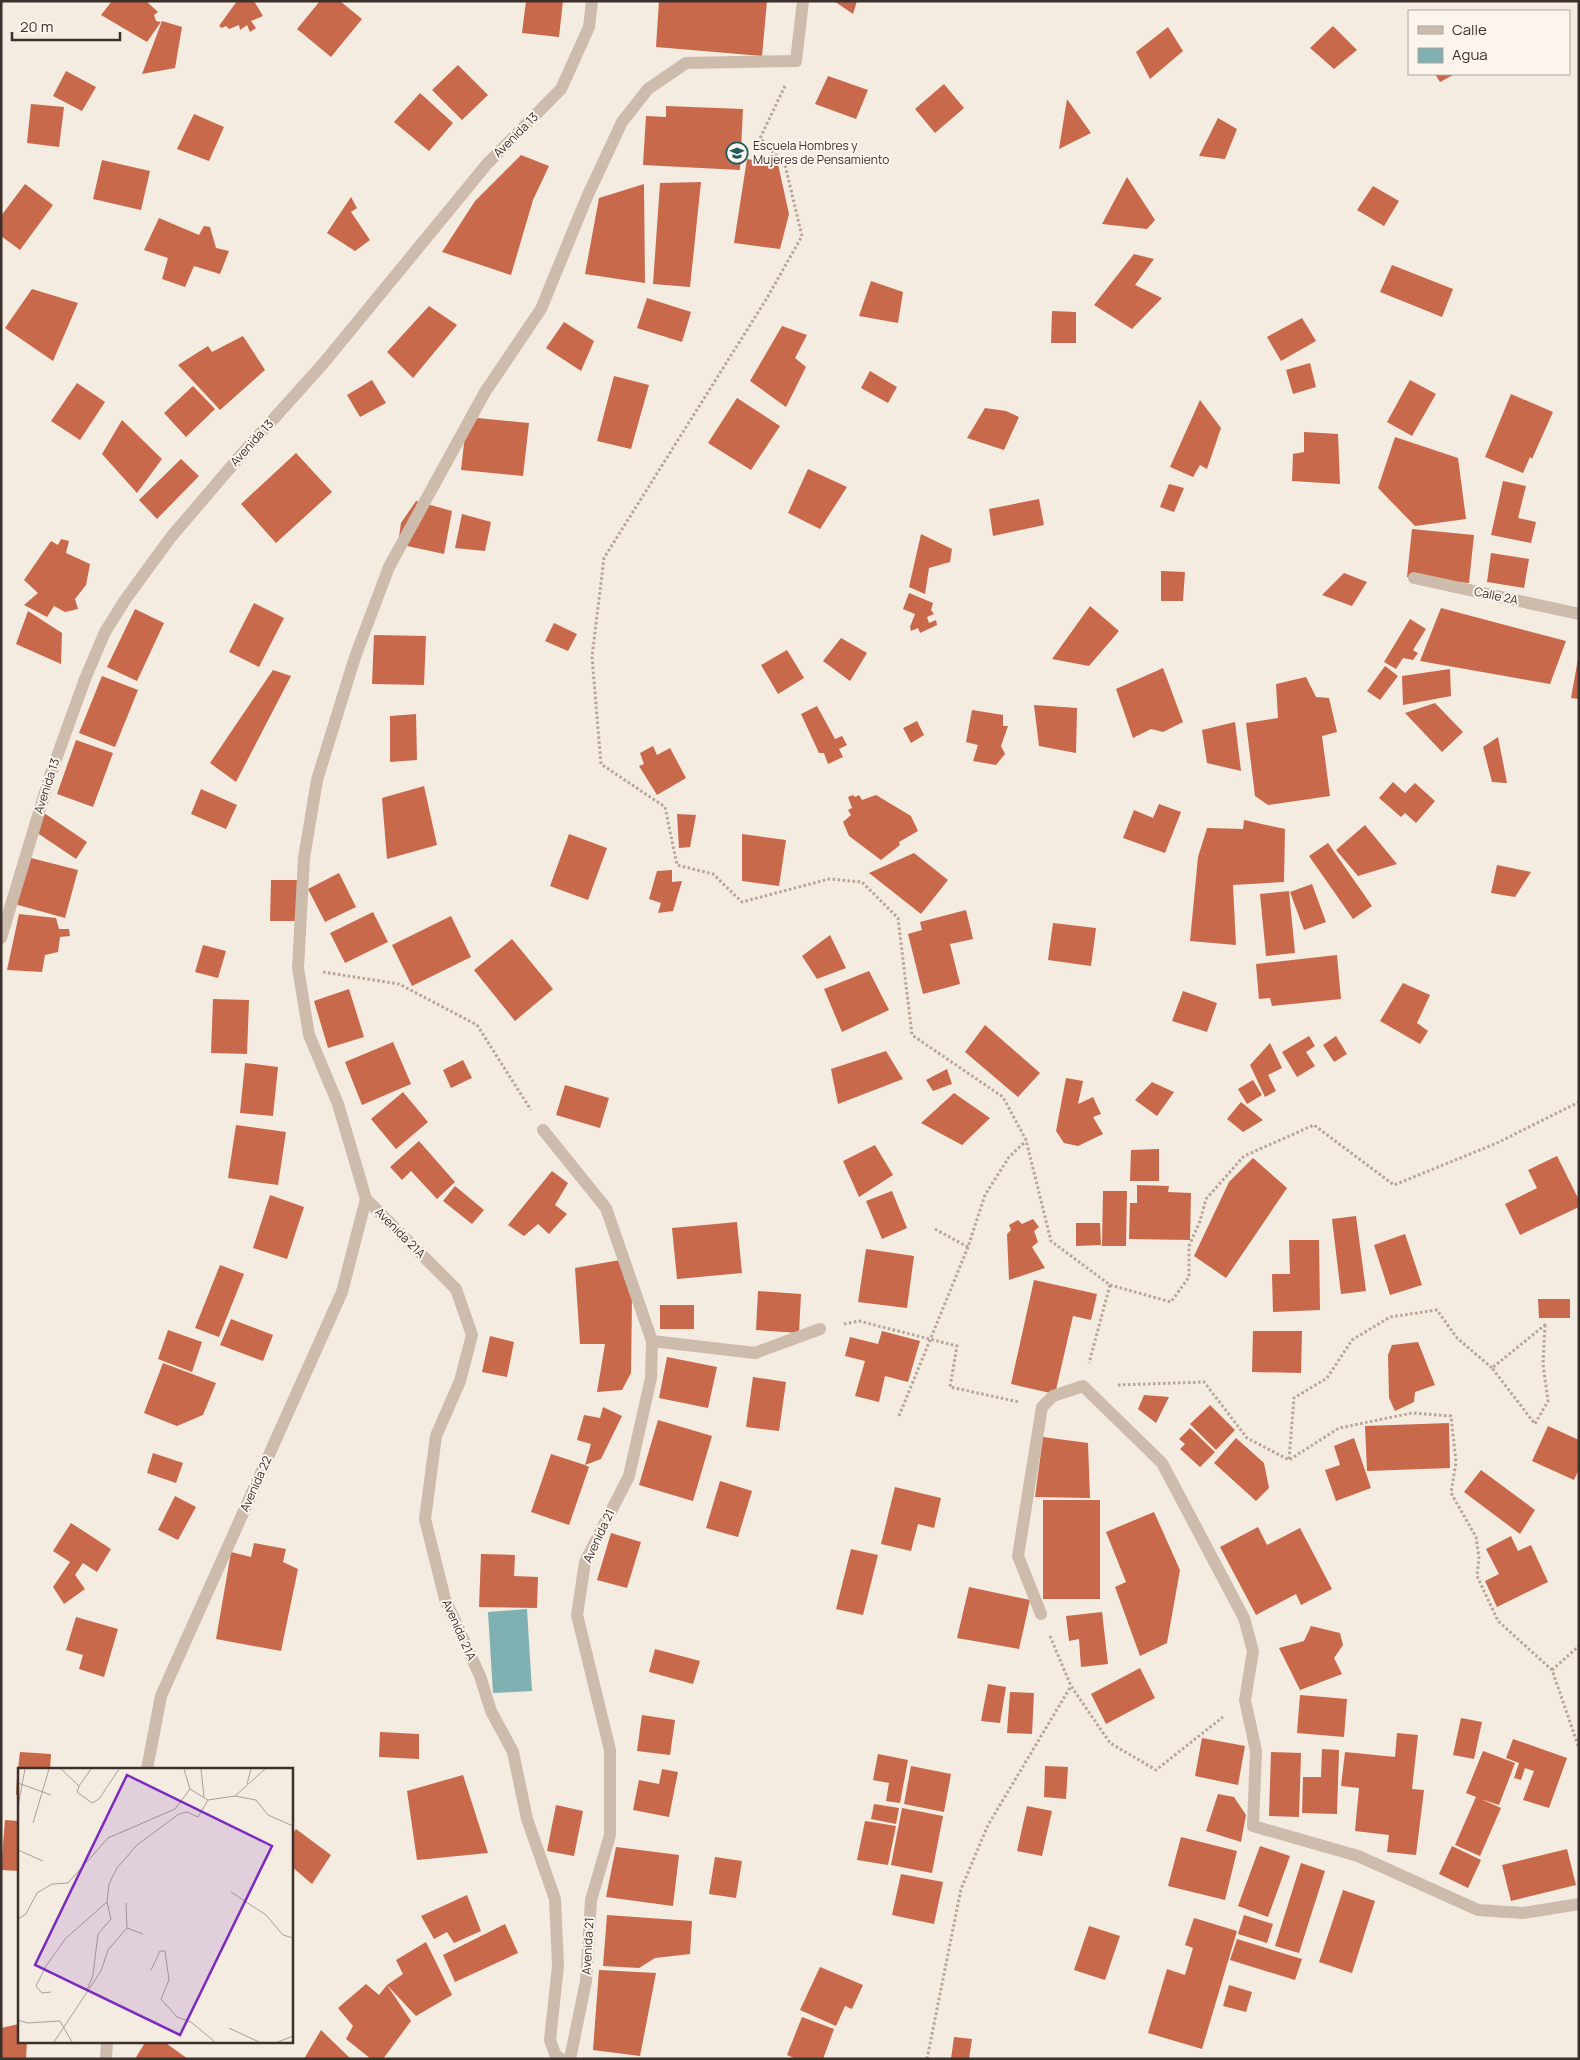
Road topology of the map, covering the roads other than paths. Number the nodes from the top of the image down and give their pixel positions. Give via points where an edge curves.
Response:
1 (592, 1) edge
2 (803, 1) edge
3 (1414, 578) dead end
4 (1579, 614) edge
5 (1, 938) edge
6 (543, 1130) road end
7 (366, 1199) junction
8 (820, 1329) road end
9 (652, 1341) junction
10 (1041, 1614) road end
11 (147, 1768) edge
12 (1579, 1904) edge
13 (107, 2042) edge
14 (106, 2059) edge
15 (561, 2059) edge
16 (570, 2059) edge

1 - 5 street, Avenida 13 via 589,26 561,90 487,164 322,366 171,537 125,600 105,632 82,688 50,776
2 - 7 street via 796,61 686,64 648,89 622,122 540,309 485,392 389,567 317,780 304,858 298,968 309,1035 338,1104
3 - 4 street, Calle 2A
6 - 9 street, Avenida 21 via 606,1208
7 - 11 street, Avenida 22 via 342,1292 161,1696
7 - 15 street, Avenida 21A via 456,1289 472,1335 460,1381 436,1436 426,1519 445,1599 480,1676 491,1711 513,1752 527,1819 554,1899 558,1966 550,2040 554,2054
8 - 9 street via 755,1353
9 - 16 street, Avenida 21 via 651,1378 629,1476 585,1562 577,1615 610,1750 610,1835 591,1900 586,1982
10 - 12 street via 1018,1556 1042,1407 1053,1396 1083,1386 1162,1463 1244,1618 1253,1652 1245,1700 1256,1751 1253,1826 1358,1856 1478,1910 1523,1913
13 - 14 street

